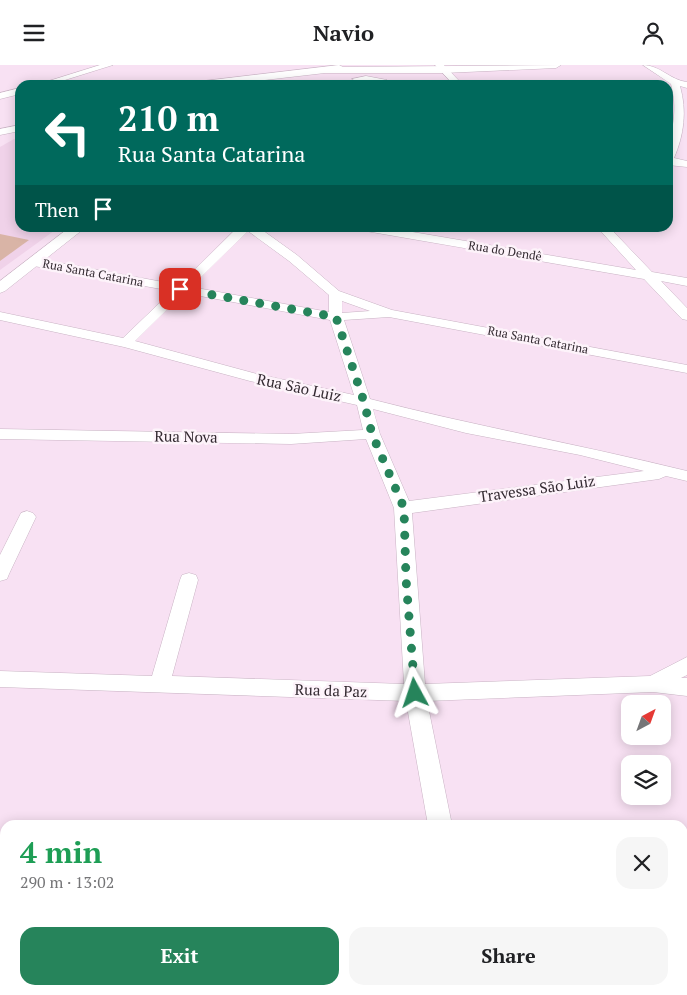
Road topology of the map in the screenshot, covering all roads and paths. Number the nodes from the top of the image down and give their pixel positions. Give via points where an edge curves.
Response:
1 (74, 65) edge
2 (299, 65) edge
3 (556, 65) edge
4 (648, 65) edge
5 (106, 66) edge
6 (370, 68) edge
7 (441, 68) edge
8 (310, 72) junction
9 (286, 75) junction
10 (261, 77) junction
11 (57, 80) edge
12 (240, 80) edge
13 (267, 80) edge
14 (280, 80) edge
15 (355, 80) edge
16 (363, 80) edge
17 (378, 80) edge
18 (381, 80) edge
19 (454, 80) edge
20 (670, 80) edge
21 (675, 83) joint
22 (0, 85) edge
23 (687, 85) edge
24 (15, 90) edge
25 (15, 92) edge
26 (0, 96) edge
27 (15, 129) edge
28 (683, 129) edge
29 (0, 133) edge
30 (675, 147) junction
31 (687, 148) edge
32 (673, 151) edge
33 (673, 162) edge
34 (687, 164) edge
35 (72, 232) edge
36 (240, 232) edge
37 (257, 232) edge
38 (390, 232) edge
39 (607, 232) edge
40 (34, 262) junction
41 (650, 275) junction
42 (687, 282) edge
43 (0, 288) edge
44 (180, 289) junction
45 (336, 294) junction
46 (389, 313) junction
47 (0, 316) edge
48 (687, 316) edge
49 (336, 317) junction
50 (126, 343) junction
51 (687, 369) edge
52 (364, 402) junction
53 (0, 434) edge
54 (372, 434) junction
55 (679, 474) edge
56 (404, 508) junction
57 (27, 517) dead end
58 (0, 574) edge
59 (188, 580) dead end
60 (687, 665) edge
61 (0, 679) edge
62 (653, 684) junction
63 (159, 686) junction
64 (687, 687) edge
65 (415, 693) junction
66 (439, 820) edge

1 - 5 street
2 - 8 street
2 - 9 street
3 - 7 street
4 - 20 street
5 - 11 street
6 - 7 street
6 - 8 street
6 - 15 street
6 - 18 street
7 - 19 street
8 - 9 street
9 - 10 street
9 - 14 street
10 - 12 street
10 - 13 street
16 - 17 street
21 - 23 street
21 - 28 street via 680,97
22 - 24 street
25 - 26 street
27 - 29 street
28 - 30 street
30 - 31 street
30 - 32 street
33 - 34 street
35 - 40 street
36 - 44 street
37 - 45 street
38 - 41 street, Rua do Dendê
39 - 41 street
40 - 43 street
40 - 44 street, Rua Santa Catarina
41 - 42 street, Rua do Dendê
41 - 48 street
44 - 49 street, Rua Santa Catarina
44 - 50 street
45 - 46 street, Rua Santa Catarina
45 - 49 street
46 - 49 street, Rua Santa Catarina
46 - 51 street, Rua Santa Catarina
47 - 50 street, Rua São Luiz
49 - 52 street
50 - 52 street, Rua São Luiz via 255,378
52 - 54 street
52 - 55 street, Rua São Luiz
53 - 54 street, Rua Nova via 291,439
54 - 56 street
55 - 56 street, Travessa São Luiz
56 - 65 street
57 - 58 street
59 - 63 street
60 - 62 street, Rua da Paz
61 - 63 street, Rua da Paz
62 - 64 street, Rua da Paz
62 - 65 street, Rua da Paz
63 - 65 street, Rua da Paz
65 - 66 street

